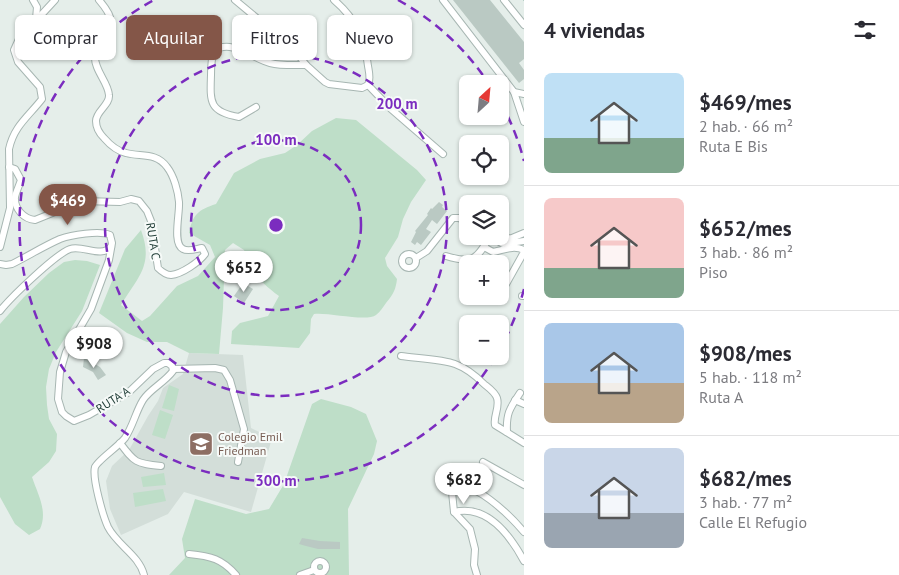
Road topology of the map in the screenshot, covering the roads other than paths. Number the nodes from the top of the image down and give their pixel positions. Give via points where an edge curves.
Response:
1 (33, 0) edge
2 (55, 0) edge
3 (99, 0) edge
4 (235, 0) edge
5 (334, 0) edge
6 (443, 0) edge
7 (504, 0) edge
8 (36, 15) edge
9 (40, 15) edge
10 (524, 25) edge
11 (17, 60) edge
12 (306, 65) junction
13 (368, 86) junction
14 (514, 92) junction
15 (524, 94) edge
16 (256, 107) dead end
17 (524, 122) edge
18 (443, 154) dead end
19 (9, 167) junction
20 (459, 218) edge
21 (509, 238) edge
22 (523, 238) edge
23 (0, 246) edge
24 (112, 247) junction
25 (484, 247) joint
26 (446, 256) dead end
27 (416, 258) dead end
28 (0, 264) edge
29 (509, 279) edge
30 (0, 311) edge
31 (401, 356) dead end
32 (173, 369) junction
33 (520, 393) dead end
34 (515, 400) junction
35 (524, 404) edge
36 (507, 432) junction
37 (120, 443) junction
38 (524, 443) edge
39 (238, 462) dead end
40 (483, 462) dead end
41 (160, 466) dead end
42 (524, 485) edge
43 (454, 512) junction
44 (524, 532) edge
45 (189, 554) dead end
46 (524, 561) edge
47 (318, 573) edge
48 (144, 575) edge
49 (236, 575) edge
50 (300, 575) edge
51 (476, 575) edge

1 - 8 street
2 - 9 street
3 - 19 street, RUTA C via 110,12 111,20 95,54 95,63 109,94 96,120 97,128 116,150 152,155 167,167 180,204 177,241 180,248 202,248 205,254 178,273 163,273 158,268 147,211 139,201 131,199 120,202 82,201 29,220 16,206 20,180 15,169
4 - 12 street via 294,49
5 - 13 street via 350,16 362,39 368,62
6 - 14 street
7 - 10 street
11 - 19 street via 40,87 42,98 16,129 9,149
12 - 13 street via 329,84
12 - 16 street via 269,63 225,46 214,51 210,92 213,105 226,114 239,117
13 - 18 street
14 - 15 street
14 - 17 street
19 - 23 street via 10,208
20 - 27 street via 453,218 427,251
21 - 22 street
24 - 28 street via 107,234 82,234 61,238 12,264
24 - 30 street via 105,251 67,250
24 - 32 street, RUTA A via 90,309 62,362 58,399 62,412 70,419 79,420 129,392 159,365 168,363
25 - 26 street via 470,260
25 - 29 street via 493,252 506,248 524,250
31 - 36 street via 454,363 471,372 497,397 494,422
32 - 37 street, RUTA A via 165,382 148,393
32 - 39 street via 220,368 225,372 244,429
33 - 34 street
34 - 35 street
34 - 36 street via 507,416
36 - 38 street
37 - 41 street via 133,461
37 - 48 street, RUTA A via 95,468 100,509 114,538 140,565
40 - 42 street
43 - 44 street via 452,492 461,486 470,488 487,498
43 - 46 street via 474,511 486,515
43 - 51 street via 470,529 476,549
45 - 49 street via 217,559
47 - 50 street via 308,571

